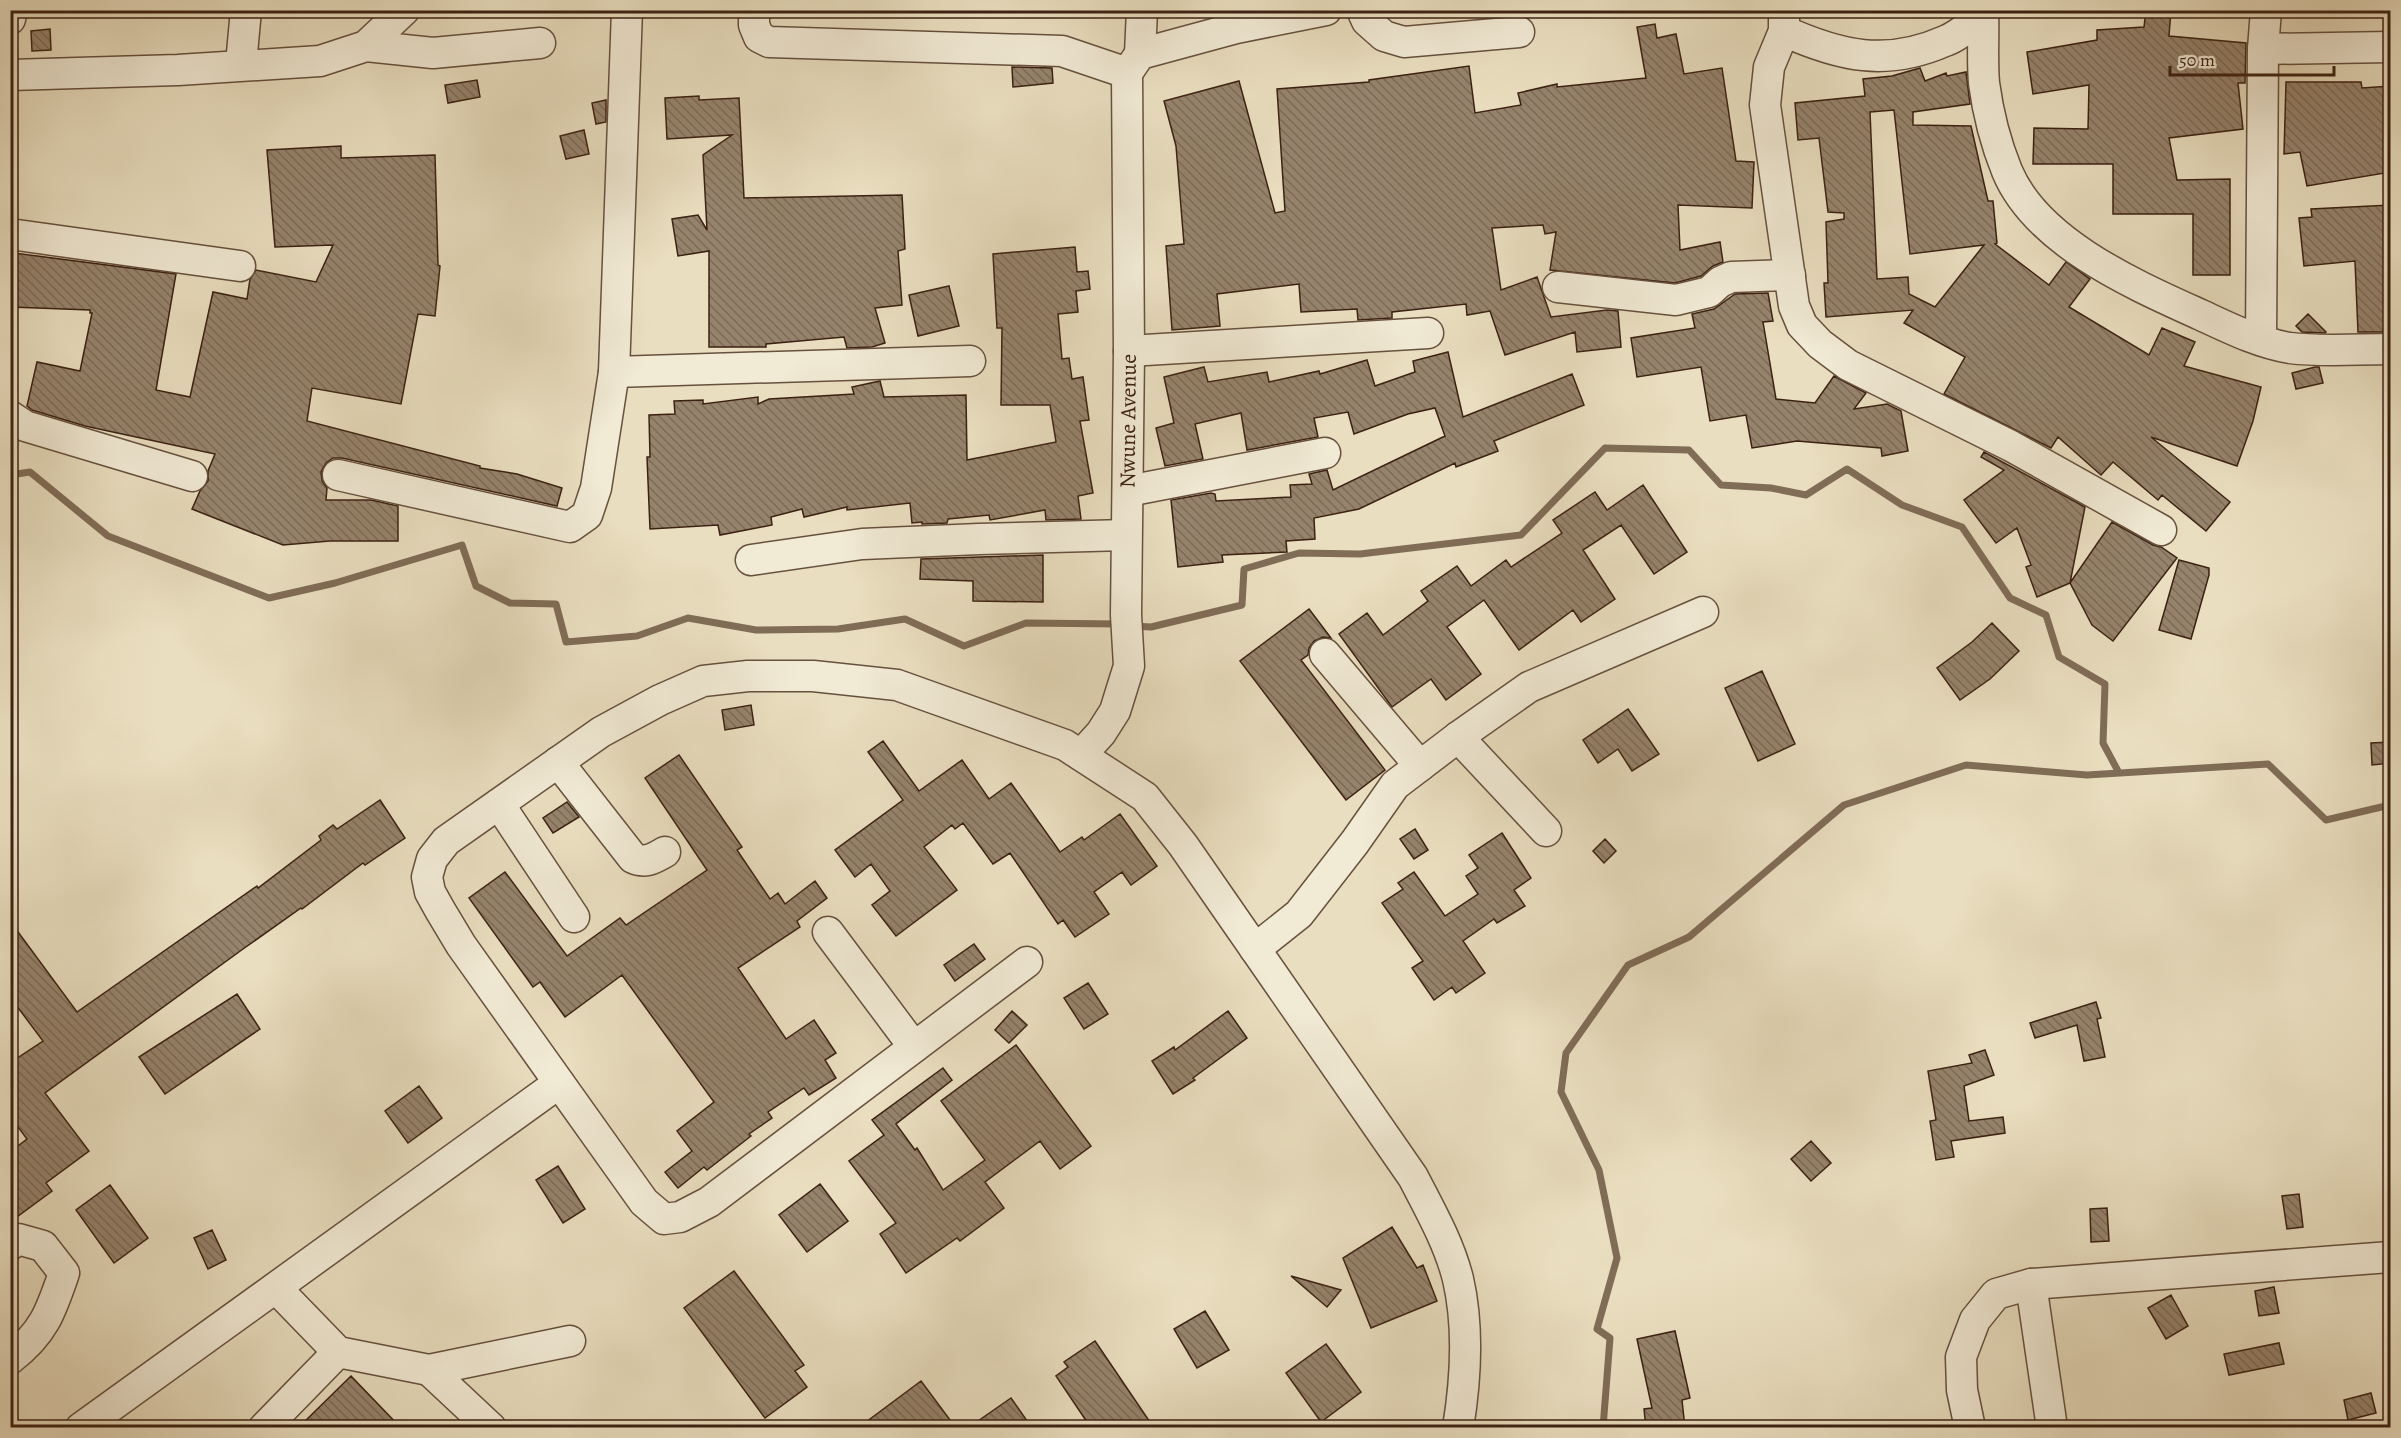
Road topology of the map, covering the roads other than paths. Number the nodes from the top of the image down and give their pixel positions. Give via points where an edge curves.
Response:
1 (12, 10) edge
2 (246, 10) edge
3 (404, 10) edge
4 (627, 10) edge
5 (754, 10) edge
6 (1142, 10) edge
7 (1212, 10) edge
8 (1326, 10) edge
9 (1362, 10) edge
10 (2266, 10) edge
11 (1983, 13) edge
12 (10, 19) edge
13 (1784, 21) edge
14 (1236, 28) junction
15 (1520, 32) dead end
16 (540, 43) dead end
17 (366, 46) junction
18 (2391, 47) edge
19 (2263, 49) junction
20 (1133, 63) junction
21 (241, 64) junction
22 (10, 75) edge
23 (10, 234) edge
24 (240, 266) dead end
25 (1790, 275) junction
26 (1558, 287) dead end
27 (1428, 333) dead end
28 (2261, 340) junction
29 (2391, 349) edge
30 (1129, 351) junction
31 (970, 361) dead end
32 (614, 372) junction
33 (10, 416) edge
34 (1325, 453) dead end
35 (338, 475) dead end
36 (192, 476) dead end
37 (1128, 491) junction
38 (2161, 530) dead end
39 (1126, 535) junction
40 (751, 560) dead end
41 (1703, 612) dead end
42 (1325, 654) dead end
43 (1458, 737) junction
44 (1081, 755) junction
45 (558, 762) junction
46 (1420, 766) junction
47 (499, 804) junction
48 (1546, 831) dead end
49 (665, 852) dead end
50 (574, 917) dead end
51 (828, 932) dead end
52 (1255, 949) junction
53 (1027, 962) dead end
54 (914, 1047) junction
55 (559, 1083) junction
56 (10, 1245) edge
57 (2391, 1257) edge
58 (2031, 1284) junction
59 (276, 1288) junction
60 (570, 1341) dead end
61 (338, 1352) junction
62 (10, 1359) edge
63 (429, 1370) junction
64 (81, 1428) edge
65 (264, 1428) edge
66 (491, 1428) edge
67 (1458, 1428) edge
68 (1970, 1428) edge
69 (2052, 1428) edge

1 - 12 street
2 - 21 street
3 - 17 street
4 - 32 street
5 - 20 street via 759,37 769,42 1062,51
6 - 20 street, Nwune Avenue
7 - 14 street
8 - 14 street
9 - 15 street via 1367,21 1384,36 1404,42
10 - 19 street
11 - 13 street via 1947,41 1920,50 1869,57 1815,45
11 - 28 street via 1984,83 1994,131 2008,173 2025,202 2044,223 2092,260 2145,289
13 - 25 street via 1769,67 1766,105
14 - 20 street
16 - 17 street via 433,53
17 - 21 street via 320,61
18 - 19 street
19 - 28 street
20 - 30 street, Nwune Avenue
21 - 22 street
23 - 24 street
25 - 26 street via 1731,277 1709,292 1676,300
25 - 38 street via 1794,306 1802,325 1848,365 2011,446
27 - 30 street
28 - 29 street via 2290,348
30 - 37 street, Nwune Avenue
31 - 32 street
32 - 35 street via 596,488 586,515 570,527
33 - 36 street via 25,426
34 - 37 street
37 - 39 street, Nwune Avenue
39 - 40 street via 862,544
39 - 44 street, Nwune Avenue via 1129,666 1115,711
41 - 43 street via 1529,687
42 - 46 street
43 - 46 street
43 - 48 street
44 - 45 street via 1065,745 897,685 813,676 748,676 703,681 660,700 601,732
44 - 52 street via 1145,797
45 - 47 street
45 - 49 street via 633,858 649,861
46 - 52 street via 1395,785 1299,914
47 - 50 street
47 - 55 street via 446,841 432,859 427,877 430,892 461,945
51 - 54 street
52 - 67 street via 1413,1178 1437,1222 1457,1279 1466,1335
53 - 54 street
54 - 55 street via 709,1202 681,1217 664,1219 644,1202
55 - 59 street
56 - 62 street via 18,1239 43,1246 64,1273 48,1319 23,1350
57 - 58 street
58 - 68 street via 1996,1294 1976,1320 1961,1357 1962,1390
58 - 69 street
59 - 61 street
59 - 64 street
60 - 63 street
61 - 63 street
61 - 65 street
63 - 66 street

